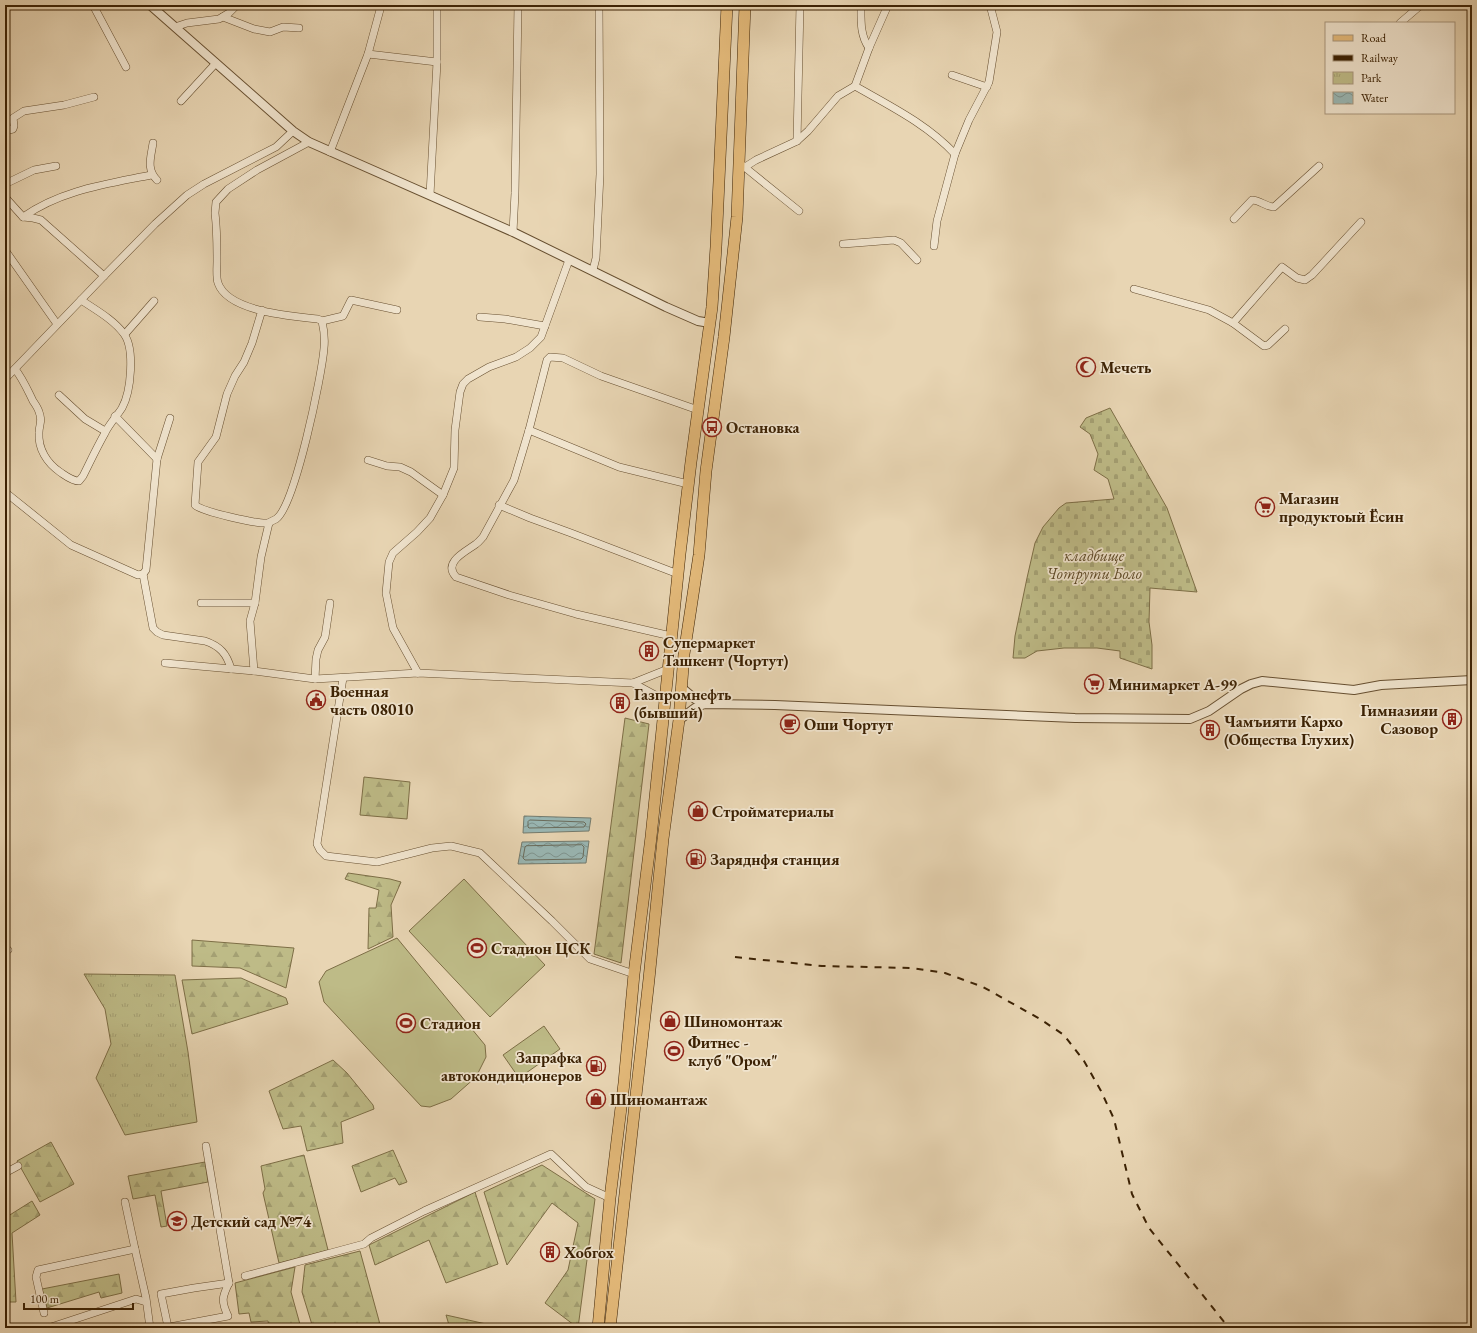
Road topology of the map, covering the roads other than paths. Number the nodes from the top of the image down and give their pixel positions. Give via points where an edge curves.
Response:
1 (93, 5) edge
2 (150, 5) edge
3 (237, 5) edge
4 (437, 5) edge
5 (518, 5) edge
6 (599, 5) edge
7 (727, 5) edge
8 (745, 5) edge
9 (800, 5) edge
10 (861, 5) edge
11 (888, 5) edge
12 (990, 5) edge
13 (1421, 5) edge
14 (381, 6) edge
15 (223, 17) junction
16 (1401, 22) edge
17 (174, 27) junction
18 (299, 28) dead end
19 (869, 48) junction
20 (368, 54) junction
21 (436, 62) junction
22 (216, 63) junction
23 (126, 67) dead end
24 (952, 75) dead end
25 (855, 86) junction
26 (987, 87) junction
27 (94, 97) dead end
28 (180, 101) dead end
29 (5, 131) edge
30 (293, 131) junction
31 (797, 140) junction
32 (309, 142) junction
33 (153, 143) dead end
34 (330, 152) junction
35 (955, 154) junction
36 (742, 165) junction
37 (56, 166) dead end
38 (1319, 166) dead end
39 (151, 175) junction
40 (157, 180) dead end
41 (5, 184) edge
42 (430, 195) junction
43 (5, 197) edge
44 (799, 211) dead end
45 (23, 217) junction
46 (1234, 219) dead end
47 (1361, 222) dead end
48 (513, 232) junction
49 (843, 244) dead end
50 (934, 246) dead end
51 (716, 247) junction
52 (733, 249) junction
53 (5, 250) edge
54 (569, 260) junction
55 (917, 260) dead end
56 (592, 270) junction
57 (104, 276) junction
58 (1134, 289) dead end
59 (81, 300) junction
60 (154, 301) dead end
61 (262, 310) junction
62 (397, 310) dead end
63 (480, 317) dead end
64 (322, 321) junction
65 (710, 323) junction
66 (1233, 323) junction
67 (57, 324) junction
68 (545, 326) junction
69 (1285, 329) dead end
70 (124, 334) junction
71 (15, 369) junction
72 (5, 379) edge
73 (59, 395) dead end
74 (698, 410) junction
75 (115, 416) junction
76 (170, 418) dead end
77 (529, 430) junction
78 (105, 432) junction
79 (157, 459) junction
80 (368, 460) dead end
81 (688, 484) junction
82 (5, 492) edge
83 (443, 495) junction
84 (499, 505) junction
85 (269, 523) junction
86 (680, 554) junction
87 (699, 555) junction
88 (143, 574) junction
89 (678, 574) junction
90 (201, 603) dead end
91 (255, 603) junction
92 (330, 604) dead end
93 (671, 636) junction
94 (165, 663) dead end
95 (231, 669) junction
96 (668, 669) junction
97 (254, 671) junction
98 (418, 673) junction
99 (315, 678) junction
100 (343, 678) junction
101 (1472, 680) edge
102 (633, 683) junction
103 (682, 688) junction
104 (665, 702) junction
105 (704, 704) junction
106 (679, 720) junction
107 (651, 837) junction
108 (663, 839) junction
109 (634, 974) junction
110 (206, 1146) dead end
111 (18, 1166) dead end
112 (5, 1173) edge
113 (610, 1198) junction
114 (125, 1202) dead end
115 (135, 1249) junction
116 (245, 1276) dead end
117 (229, 1283) junction
118 (146, 1302) junction
119 (44, 1313) dead end
120 (48, 1328) edge
121 (150, 1328) edge
122 (166, 1328) edge
123 (598, 1328) edge
124 (610, 1328) edge

1 - 23 street
2 - 17 street
3 - 15 street
4 - 21 street
5 - 48 street
6 - 56 street via 600,174 596,258
7 - 51 main road
8 - 36 main road
9 - 31 street
10 - 19 street via 861,32
11 - 19 street
12 - 26 street via 997,32
13 - 16 street
14 - 20 street
15 - 17 street
15 - 18 street via 254,29 270,32 283,27
17 - 22 street
19 - 25 street
20 - 21 street
20 - 34 street
21 - 42 street
22 - 28 street
22 - 30 street
24 - 26 street
25 - 31 street via 838,96
25 - 35 street via 920,124
26 - 35 street via 969,120
27 - 29 street via 24,111 13,118 13,129
30 - 32 street
30 - 57 street via 276,147 187,195
31 - 36 street
32 - 34 street
32 - 61 street via 257,170 228,189 216,202 218,283 227,296
33 - 39 street
34 - 42 street
35 - 50 street via 937,221
36 - 44 street
36 - 52 main road
37 - 41 street via 34,170
38 - 46 street via 1274,207 1252,200
39 - 40 street
39 - 45 street via 79,190 51,200
42 - 48 street
43 - 45 street
45 - 57 street via 41,220
47 - 66 street via 1305,280 1297,278 1282,267
48 - 54 street
49 - 55 street via 894,240 901,243
51 - 52 main road
51 - 65 main road
52 - 87 main road via 706,471
53 - 67 street
54 - 56 street
54 - 68 street
56 - 65 street via 698,321
57 - 59 street
58 - 66 street via 1209,310
59 - 67 street
59 - 70 street via 109,319
60 - 70 street
61 - 64 street
61 - 85 street via 252,343 229,389 216,437 198,462 195,505 203,510
62 - 64 street via 351,300 343,316
63 - 68 street
64 - 85 street via 324,349 308,435 284,510
65 - 74 main road
66 - 69 street via 1264,346
67 - 71 street
68 - 83 street via 541,336 530,348 516,357 489,367 463,384 455,430 454,468
70 - 75 street via 128,343 131,367 129,386 122,407
71 - 72 street
71 - 78 street via 24,379 39,412 42,422 38,432 45,456 59,471 72,480 79,481
73 - 78 street via 85,419
74 - 77 street via 601,376 563,358 550,357 547,360
74 - 81 main road
75 - 78 street
75 - 79 street
76 - 79 street
77 - 81 street via 619,466
77 - 84 street via 514,480
79 - 88 street via 146,570
80 - 83 street via 411,472
81 - 86 main road
82 - 88 street via 71,545 138,575
83 - 98 street via 430,518 418,532 393,552 387,574 386,594 393,628
84 - 89 street
84 - 93 street via 483,537 454,560 452,571 456,577 576,614
85 - 91 street via 261,557
86 - 87 main road
86 - 89 main road
87 - 103 main road via 684,654
88 - 95 street via 153,628 163,635 212,643 225,654
89 - 93 main road
90 - 91 street
91 - 97 street via 250,621
92 - 99 street via 325,637 316,659
93 - 96 main road
94 - 95 street
95 - 97 street
96 - 102 street
96 - 104 main road
97 - 99 street
98 - 100 street
98 - 102 street
99 - 100 street
100 - 109 street via 317,844 320,850 326,856 378,862 432,848 451,846 480,853 590,959
101 - 105 street via 1381,685 1354,690 1262,681 1241,689 1209,711 1190,719 1088,718
102 - 104 street
103 - 105 street
103 - 106 main road
104 - 107 main road
105 - 106 street
106 - 108 main road
107 - 108 main road
107 - 109 main road
108 - 124 main road
109 - 113 main road
110 - 117 street
111 - 112 street
113 - 116 street via 586,1187 551,1154 424,1211 364,1244
113 - 123 main road
114 - 115 street
115 - 118 street
115 - 119 street via 38,1270 36,1277
117 - 122 street via 223,1297 228,1316
117 - 122 street via 161,1294
118 - 120 street via 136,1300
118 - 121 street

